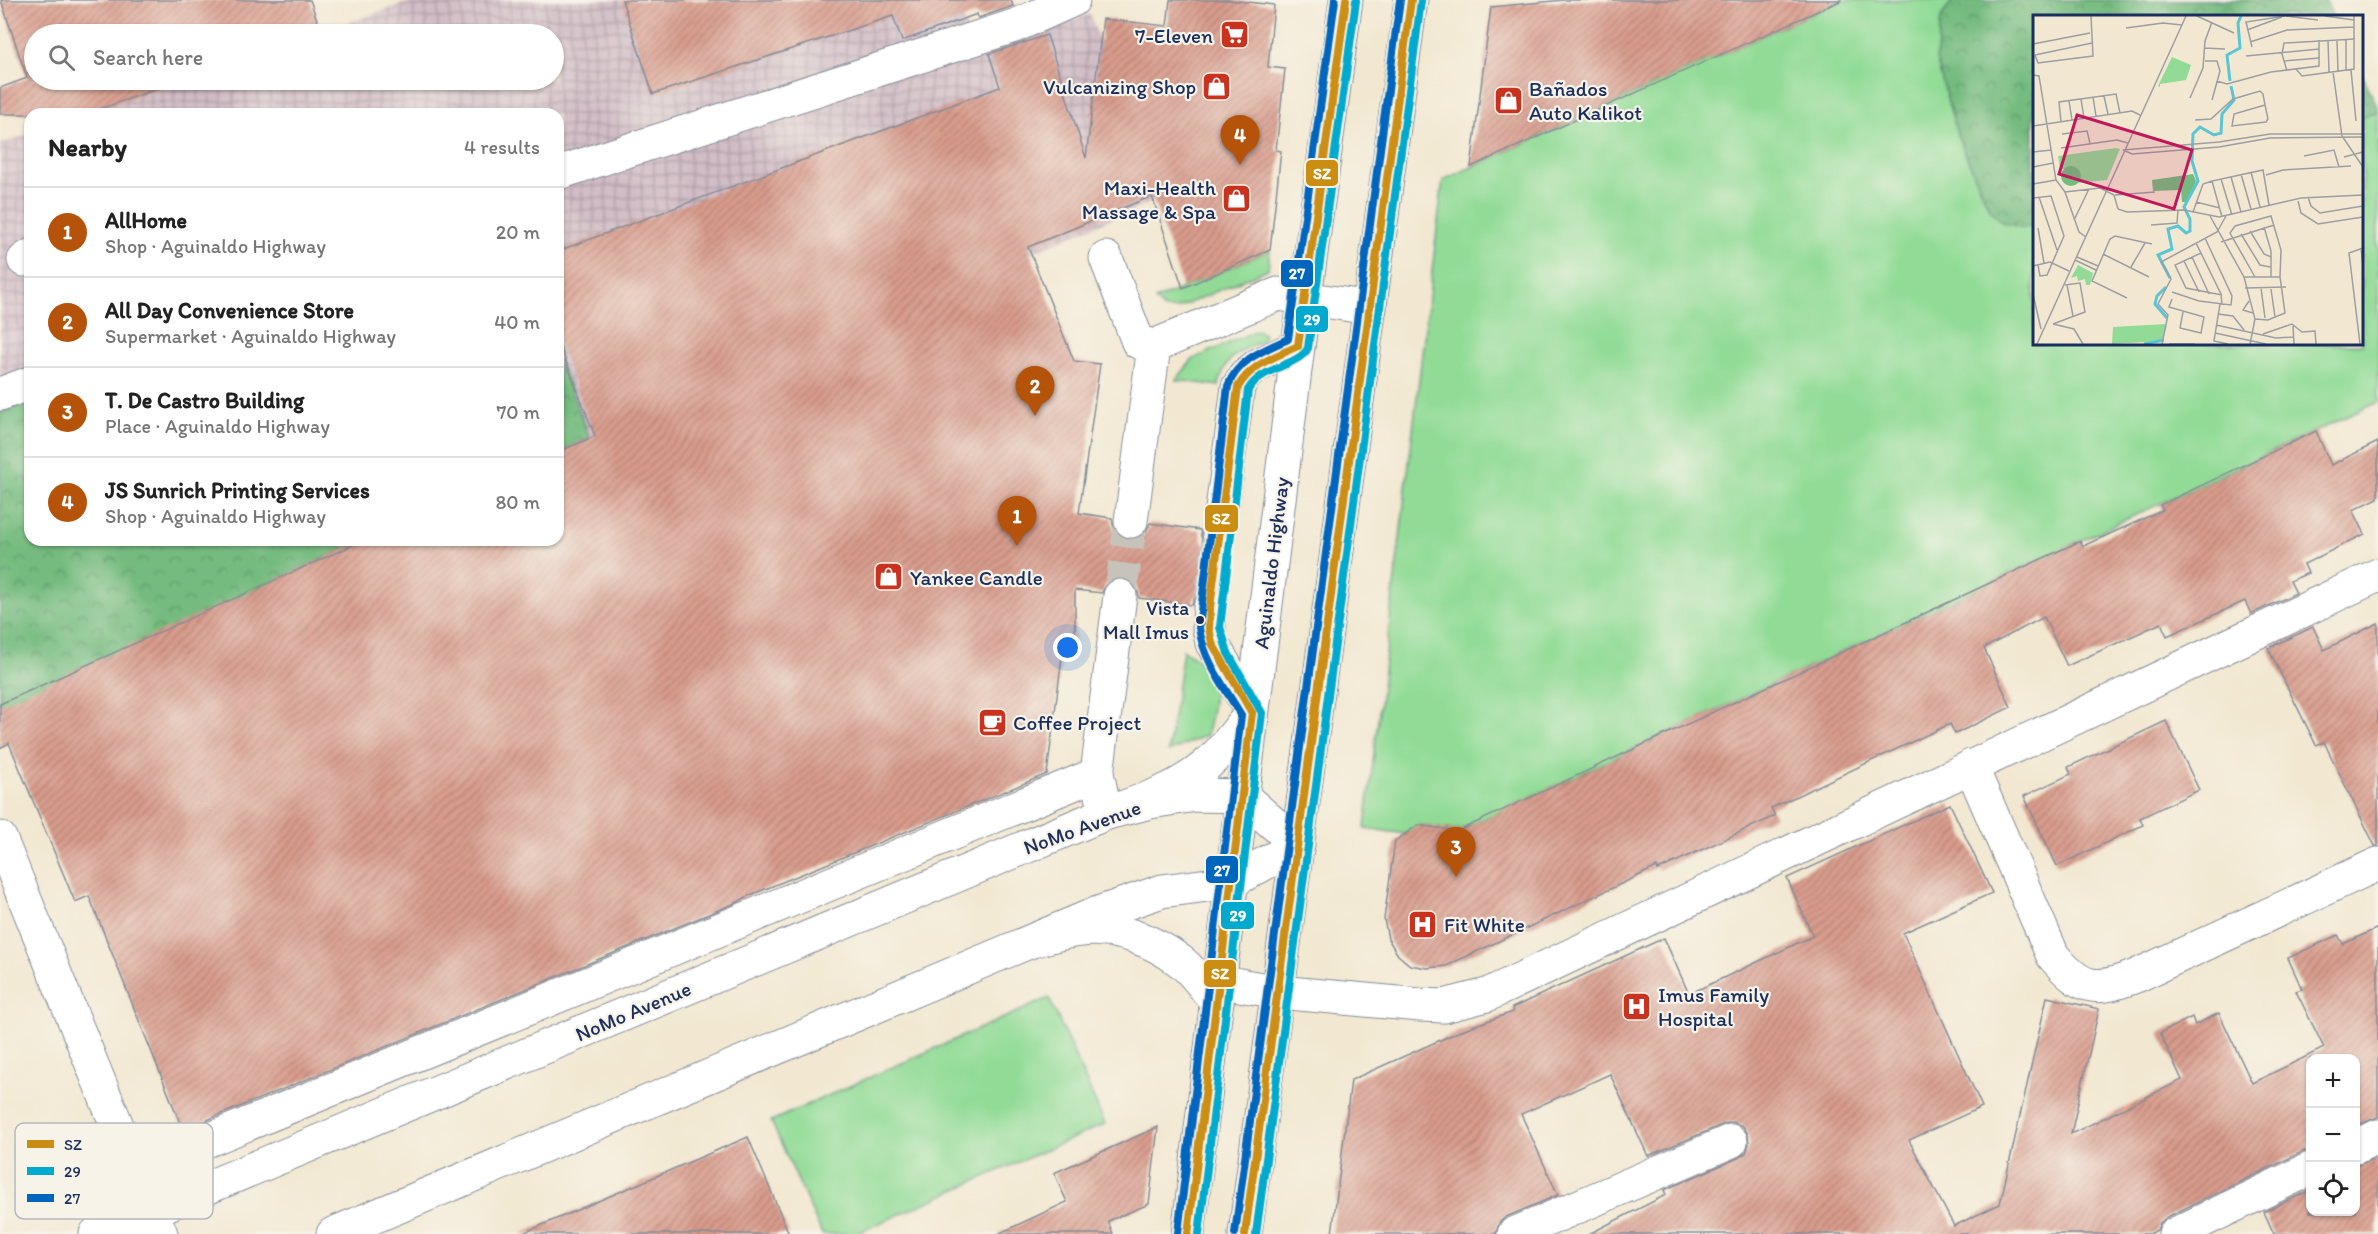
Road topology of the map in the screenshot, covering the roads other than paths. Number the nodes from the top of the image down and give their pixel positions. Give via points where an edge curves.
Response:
1 (1073, 0) edge
2 (1346, 0) edge
3 (1411, 0) edge
4 (564, 171) edge
5 (1106, 258) dead end
6 (1304, 298) junction
7 (1370, 308) junction
8 (1154, 346) junction
9 (1298, 346) junction
10 (24, 385) edge
11 (0, 394) edge
12 (1131, 521) tunnel mouth
13 (1219, 533) tunnel mouth
14 (2378, 575) edge
15 (1120, 596) tunnel mouth
16 (1210, 608) tunnel mouth
17 (1252, 713) junction
18 (1971, 766) junction
19 (1097, 774) junction
20 (1242, 796) junction
21 (1107, 813) junction
22 (0, 838) edge
23 (1298, 845) junction
24 (2378, 864) edge
25 (1231, 882) junction
26 (797, 897) junction
27 (814, 935) junction
28 (1032, 941) junction
29 (687, 943) junction
30 (702, 982) junction
31 (1217, 992) junction
32 (1278, 992) junction
33 (117, 1123) edge
34 (2378, 1136) edge
35 (213, 1138) edge
36 (1731, 1141) dead end
37 (2360, 1145) edge
38 (2306, 1172) edge
39 (213, 1197) edge
40 (2234, 1221) edge
41 (157, 1222) edge
42 (96, 1234) edge
43 (333, 1234) edge
44 (1188, 1234) edge
45 (1245, 1234) edge
46 (1514, 1234) edge
47 (2175, 1234) edge

1 - 4 main road via 1017,25
2 - 6 main road, Aguinaldo Highway
3 - 7 main road
5 - 8 main road via 1138,342
6 - 7 main road
6 - 8 main road via 1278,294
6 - 9 main road, Aguinaldo Highway
7 - 23 main road
8 - 12 main road
9 - 13 main road via 1258,365 1238,387
9 - 17 main road, Aguinaldo Highway
10 - 11 main road
14 - 18 main road
15 - 19 main road
16 - 17 main road via 1212,643
17 - 20 main road, Aguinaldo Highway
17 - 21 main road via 1213,759 1190,778 1163,794
18 - 24 main road via 2053,956 2069,975 2089,986 2113,985 2136,976
18 - 32 main road via 1487,995 1444,1006
19 - 21 main road
19 - 26 main road
20 - 21 main road, NoMo Avenue via 1196,795
20 - 23 main road
20 - 25 main road, Aguinaldo Highway
21 - 27 main road, NoMo Avenue
22 - 33 main road
23 - 25 main road
23 - 32 main road
25 - 28 main road via 1162,891 1128,901
25 - 31 main road, Aguinaldo Highway
26 - 27 main road
26 - 29 main road
27 - 30 main road, NoMo Avenue
28 - 31 main road via 1081,930 1132,936 1156,945 1182,962
28 - 43 main road
29 - 30 main road
29 - 35 main road
30 - 39 main road, NoMo Avenue
31 - 32 main road
31 - 44 main road, Aguinaldo Highway
32 - 45 main road
34 - 37 main road
36 - 46 main road
38 - 40 main road
40 - 47 main road
41 - 42 main road, NoMo Avenue

